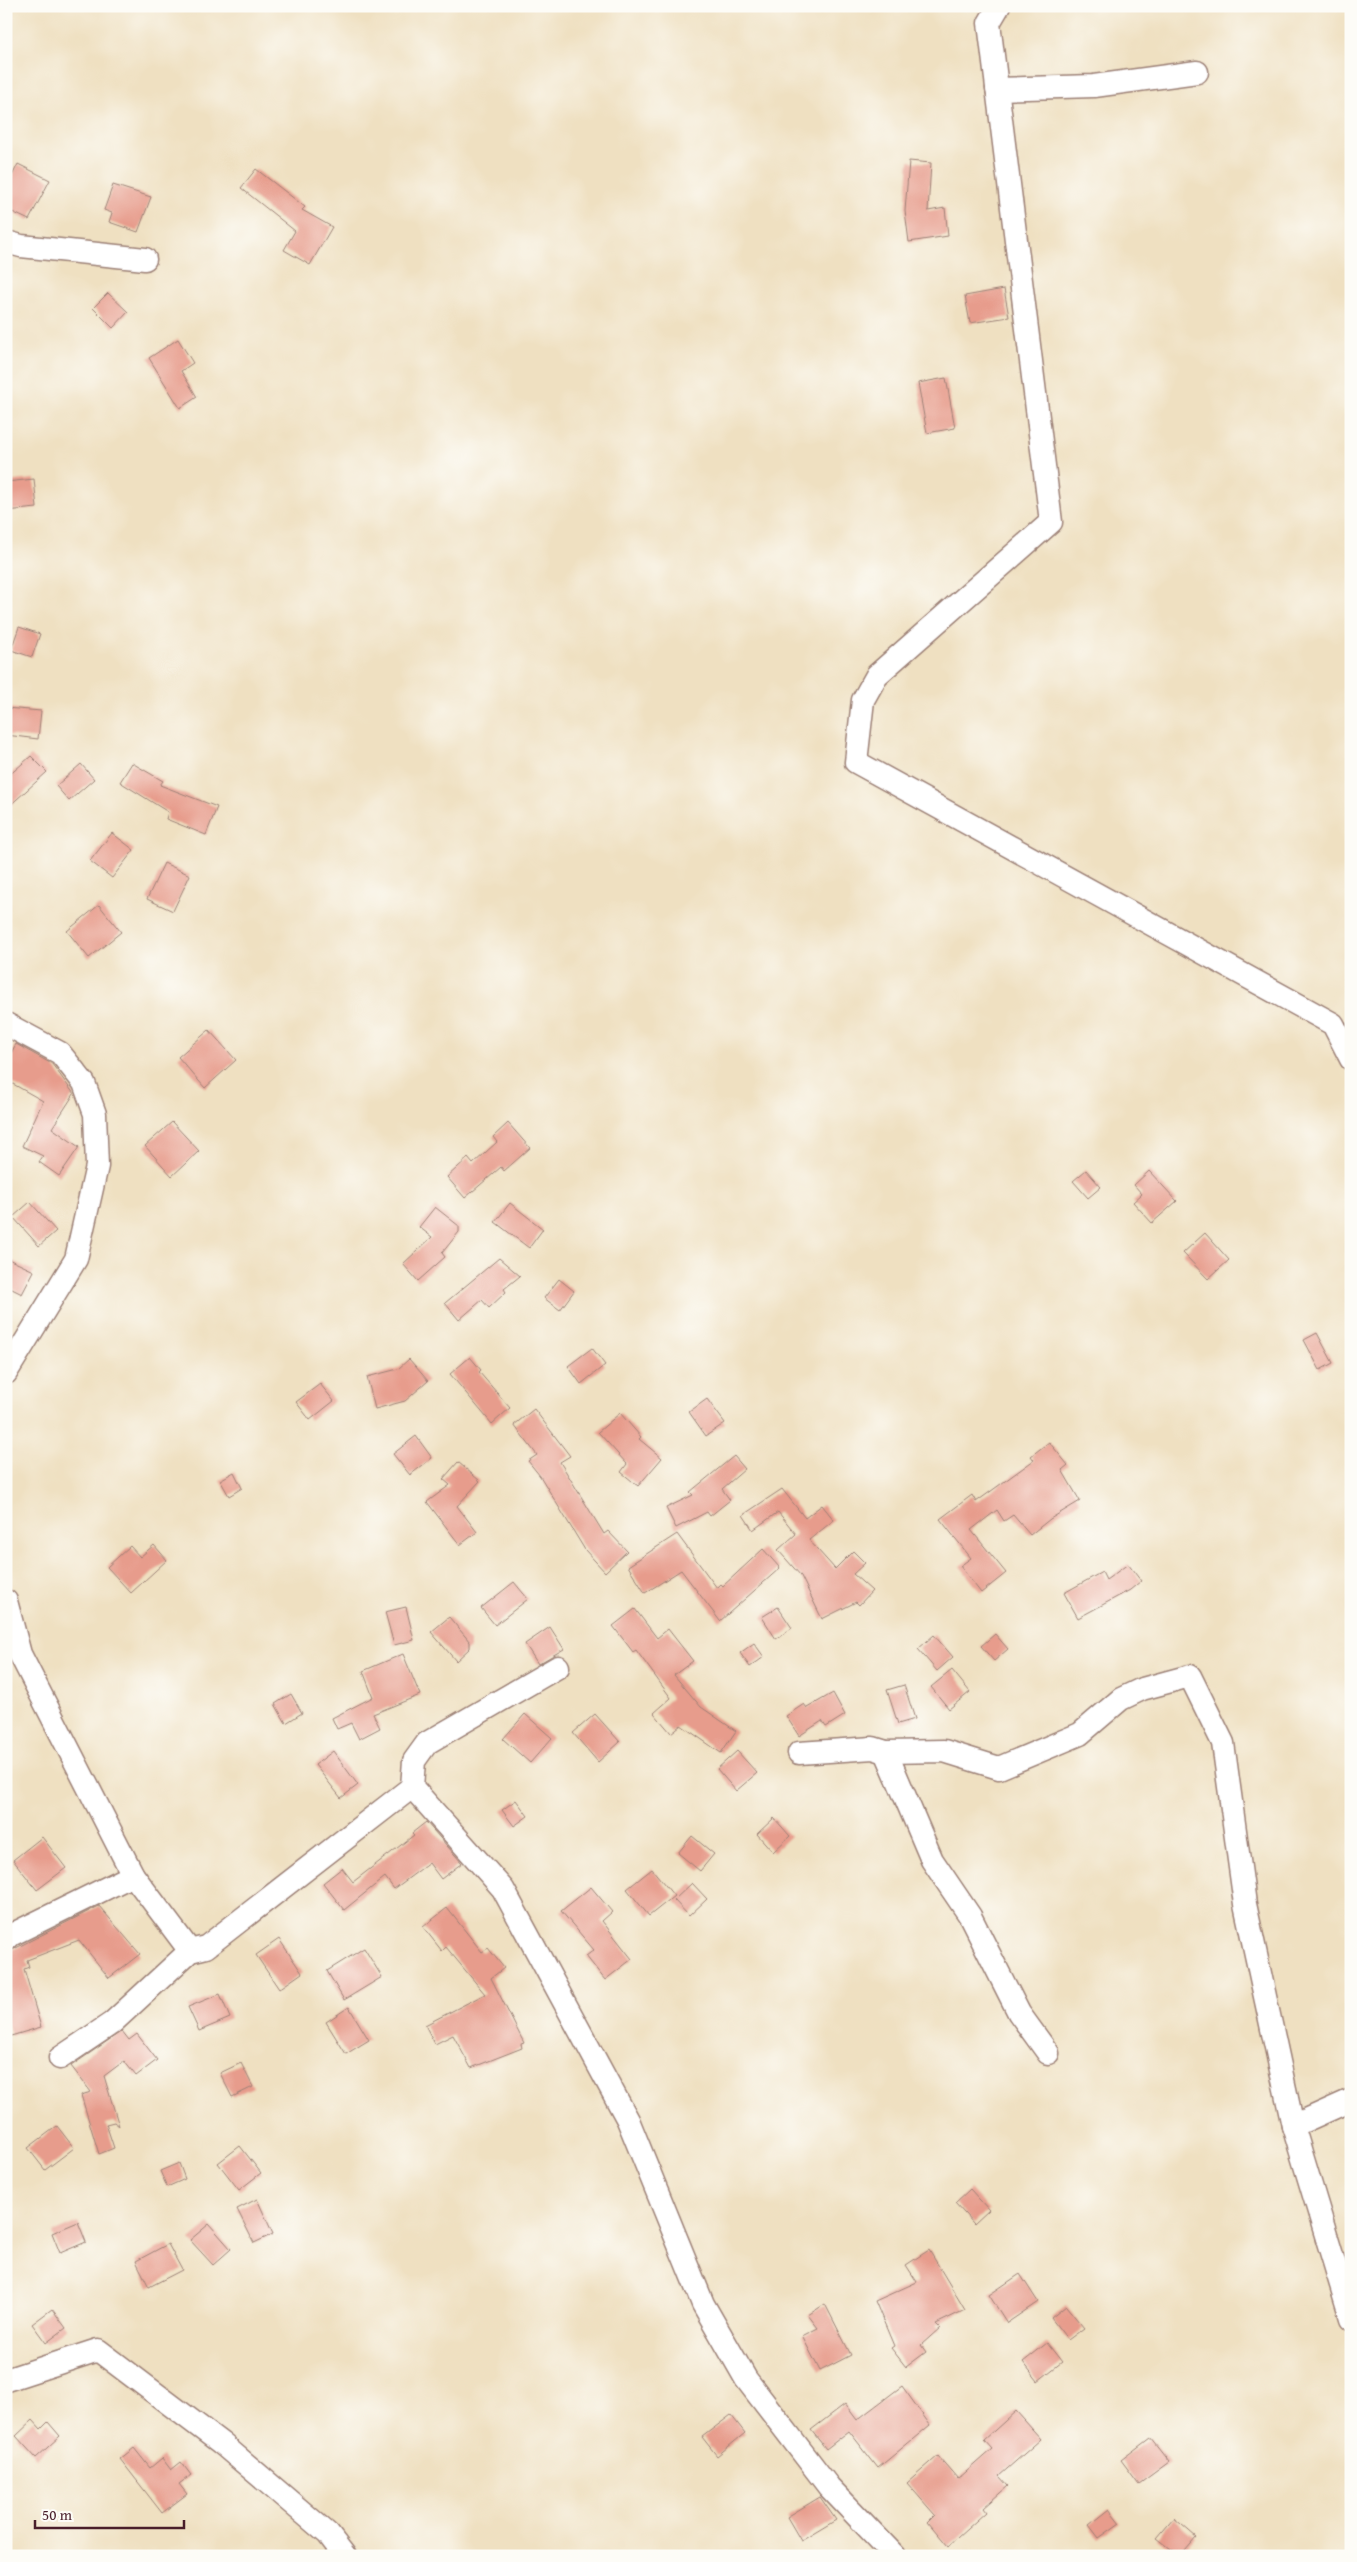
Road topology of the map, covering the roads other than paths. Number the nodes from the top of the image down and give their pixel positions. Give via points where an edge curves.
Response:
1 (999, 6) edge
2 (1197, 72) dead end
3 (997, 90) junction
4 (6, 242) edge
5 (145, 259) dead end
6 (6, 1024) edge
7 (1351, 1059) edge
8 (6, 1373) edge
9 (6, 1600) edge
10 (558, 1666) dead end
11 (886, 1752) junction
12 (799, 1754) dead end
13 (412, 1787) junction
14 (133, 1875) junction
15 (6, 1940) edge
16 (190, 1951) junction
17 (1048, 2053) dead end
18 (60, 2058) dead end
19 (1351, 2100) edge
20 (1293, 2126) junction
21 (1351, 2318) edge
22 (6, 2380) edge
23 (345, 2556) edge
24 (895, 2556) edge

1 - 3 street via 989,22
2 - 3 street via 1094,86
3 - 7 street via 1051,522 877,675 864,700 856,762 1333,1024
4 - 5 street
6 - 8 street via 60,1054 84,1083 95,1114 98,1166 76,1259
9 - 14 street via 20,1654
10 - 13 street via 427,1743 414,1761
11 - 12 street via 873,1748
11 - 17 street via 932,1860 970,1916 1019,2013
11 - 20 street via 944,1751 999,1768 1080,1734 1121,1700 1142,1689 1190,1676 1223,1742 1245,1904
13 - 16 street via 206,1947
13 - 24 street via 503,1889 628,2120 703,2304 746,2379 830,2487
14 - 15 street via 10,1935
14 - 16 street
16 - 18 street via 112,2023
19 - 20 street
20 - 21 street
22 - 23 street via 98,2350 221,2443 328,2534

